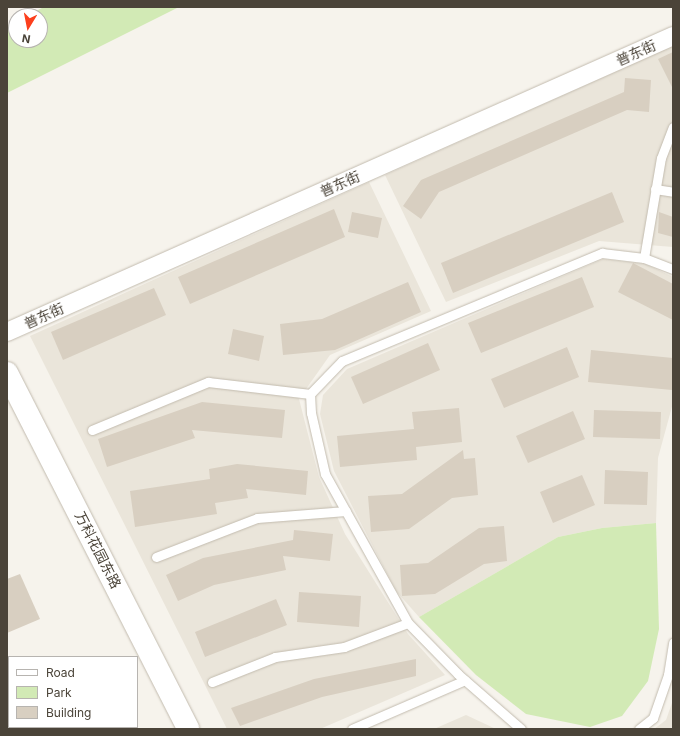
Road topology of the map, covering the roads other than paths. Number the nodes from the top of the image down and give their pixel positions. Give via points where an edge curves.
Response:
1 (673, 36) edge
2 (673, 127) edge
3 (655, 189) junction
4 (673, 192) edge
5 (644, 258) junction
6 (673, 269) edge
7 (7, 332) edge
8 (7, 373) edge
9 (310, 394) junction
10 (92, 430) dead end
11 (346, 511) junction
12 (156, 557) dead end
13 (408, 623) junction
14 (673, 642) edge
15 (465, 680) junction
16 (212, 682) dead end
17 (188, 729) edge
18 (352, 729) edge
19 (521, 729) edge
20 (639, 729) edge

1 - 7 street, 普东街
2 - 3 lane via 661,158
3 - 4 lane
3 - 5 lane
5 - 6 lane
5 - 9 lane via 602,253 594,256 342,361
8 - 17 street, 万科花园东路
9 - 10 lane via 208,382
9 - 11 lane via 311,413 325,474
11 - 12 lane via 257,518
11 - 13 lane
13 - 15 lane
13 - 16 lane via 344,648 275,657
14 - 20 lane via 668,674 653,718
15 - 18 lane
15 - 19 lane

